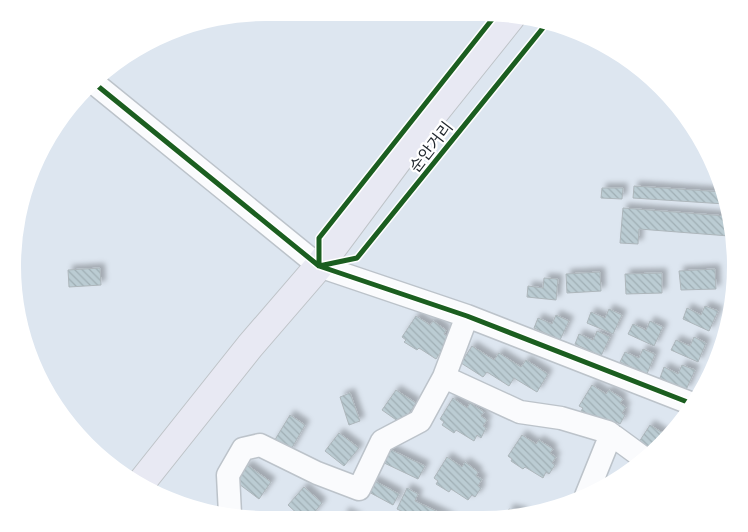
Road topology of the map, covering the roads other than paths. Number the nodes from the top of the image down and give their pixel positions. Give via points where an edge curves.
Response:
1 (507, 23) edge
2 (526, 25) edge
3 (99, 87) edge
4 (319, 266) junction
5 (467, 316) junction
6 (444, 377) junction
7 (686, 402) edge
8 (611, 434) junction
9 (639, 454) edge
10 (145, 478) edge
11 (590, 486) edge
12 (230, 508) edge

1 - 4 main road, 순안거리 via 415,137
2 - 4 main road, 순안거리 via 369,225
3 - 4 street
4 - 5 street
4 - 10 main road, 순안거리 via 250,346
5 - 6 street
5 - 7 street
6 - 8 street via 520,412 561,418
6 - 12 street via 420,421 382,442 359,488 317,473 260,445 244,450 228,475
8 - 9 street
8 - 11 street

